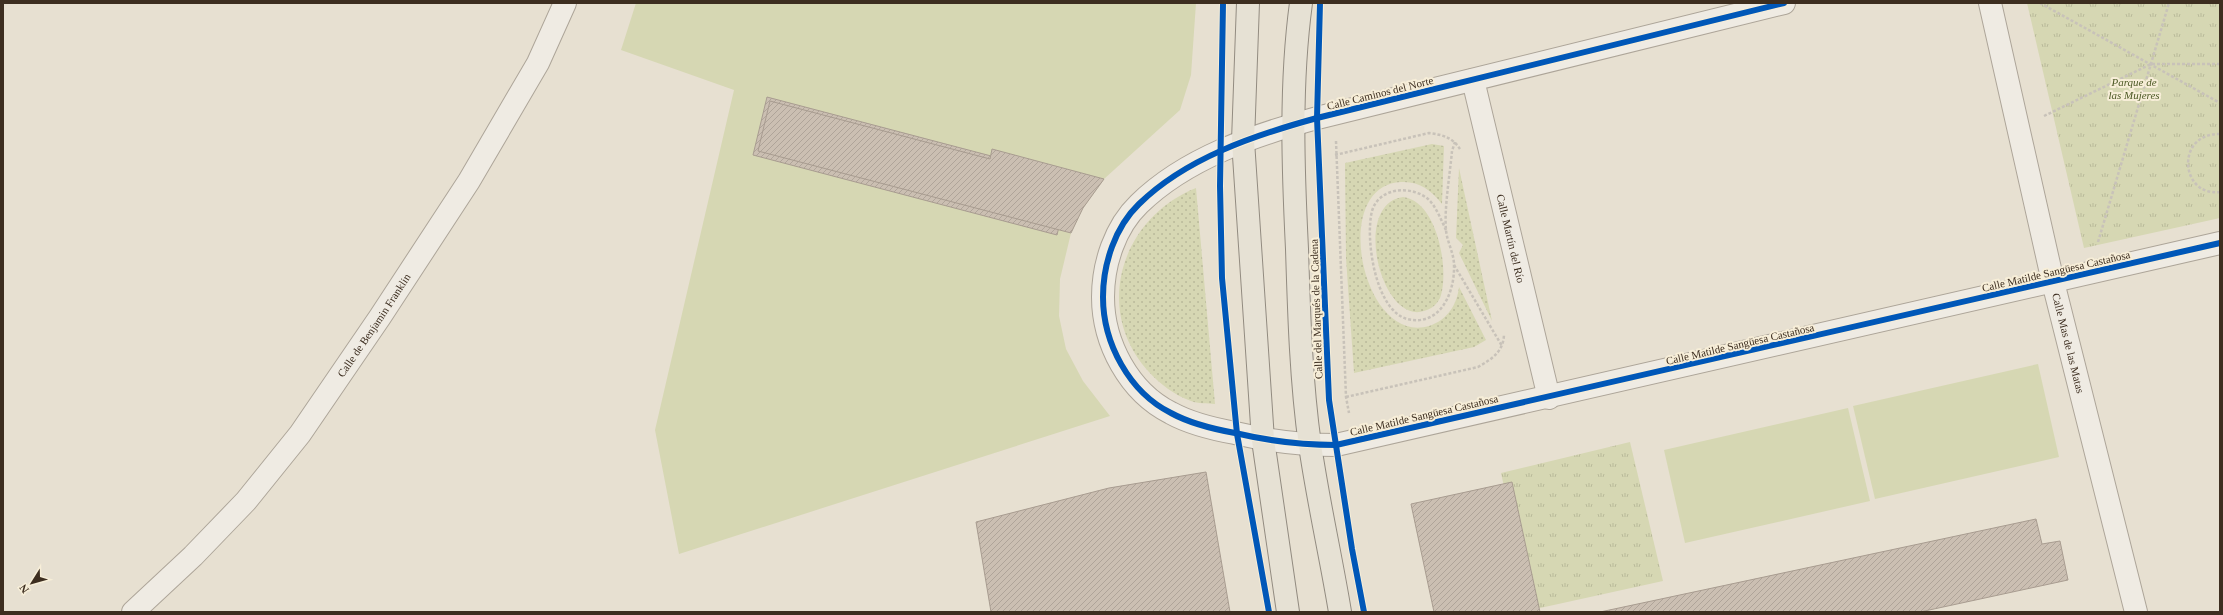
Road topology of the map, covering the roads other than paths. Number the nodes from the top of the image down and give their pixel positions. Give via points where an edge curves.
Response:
1 (565, 3) edge
2 (1248, 3) edge
3 (1301, 3) edge
4 (1784, 3) edge
5 (1990, 3) edge
6 (1472, 80) junction
7 (1294, 125) junction
8 (1243, 141) junction
9 (2220, 243) edge
10 (2053, 282) junction
11 (1549, 398) junction
12 (1263, 440) junction
13 (1310, 445) junction
14 (134, 612) edge
15 (1288, 612) edge
16 (1340, 612) edge
17 (2136, 612) edge

1 - 14 street, Calle de Benjamin Franklin via 538,63 469,182 300,434 246,501
2 - 8 main road
3 - 7 main road, Calle del Marqués de la Cadena via 1297,29
4 - 6 street, Calle Caminos del Norte
5 - 10 street, Calle Mas de las Matas
6 - 7 street, Calle Caminos del Norte
6 - 11 street, Calle Martín del Río
7 - 8 street, Calle Caminos del Norte
7 - 13 main road, Calle del Marqués de la Cadena via 1298,282
8 - 12 main road
8 - 12 street, Calle Caminos del Norte via 1183,172 1138,205 1115,239 1109,254 1103,288 1103,306 1106,330 1122,364 1154,402 1190,422
9 - 10 street, Calle Matilde Sangüesa Castañosa
10 - 11 street, Calle Matilde Sangüesa Castañosa
10 - 17 street, Calle Mas de las Matas
11 - 13 street, Calle Matilde Sangüesa Castañosa via 1353,442
12 - 13 street, Calle Matilde Sangüesa Castañosa
12 - 15 main road
13 - 16 main road, Calle del Marqués de la Cadena

